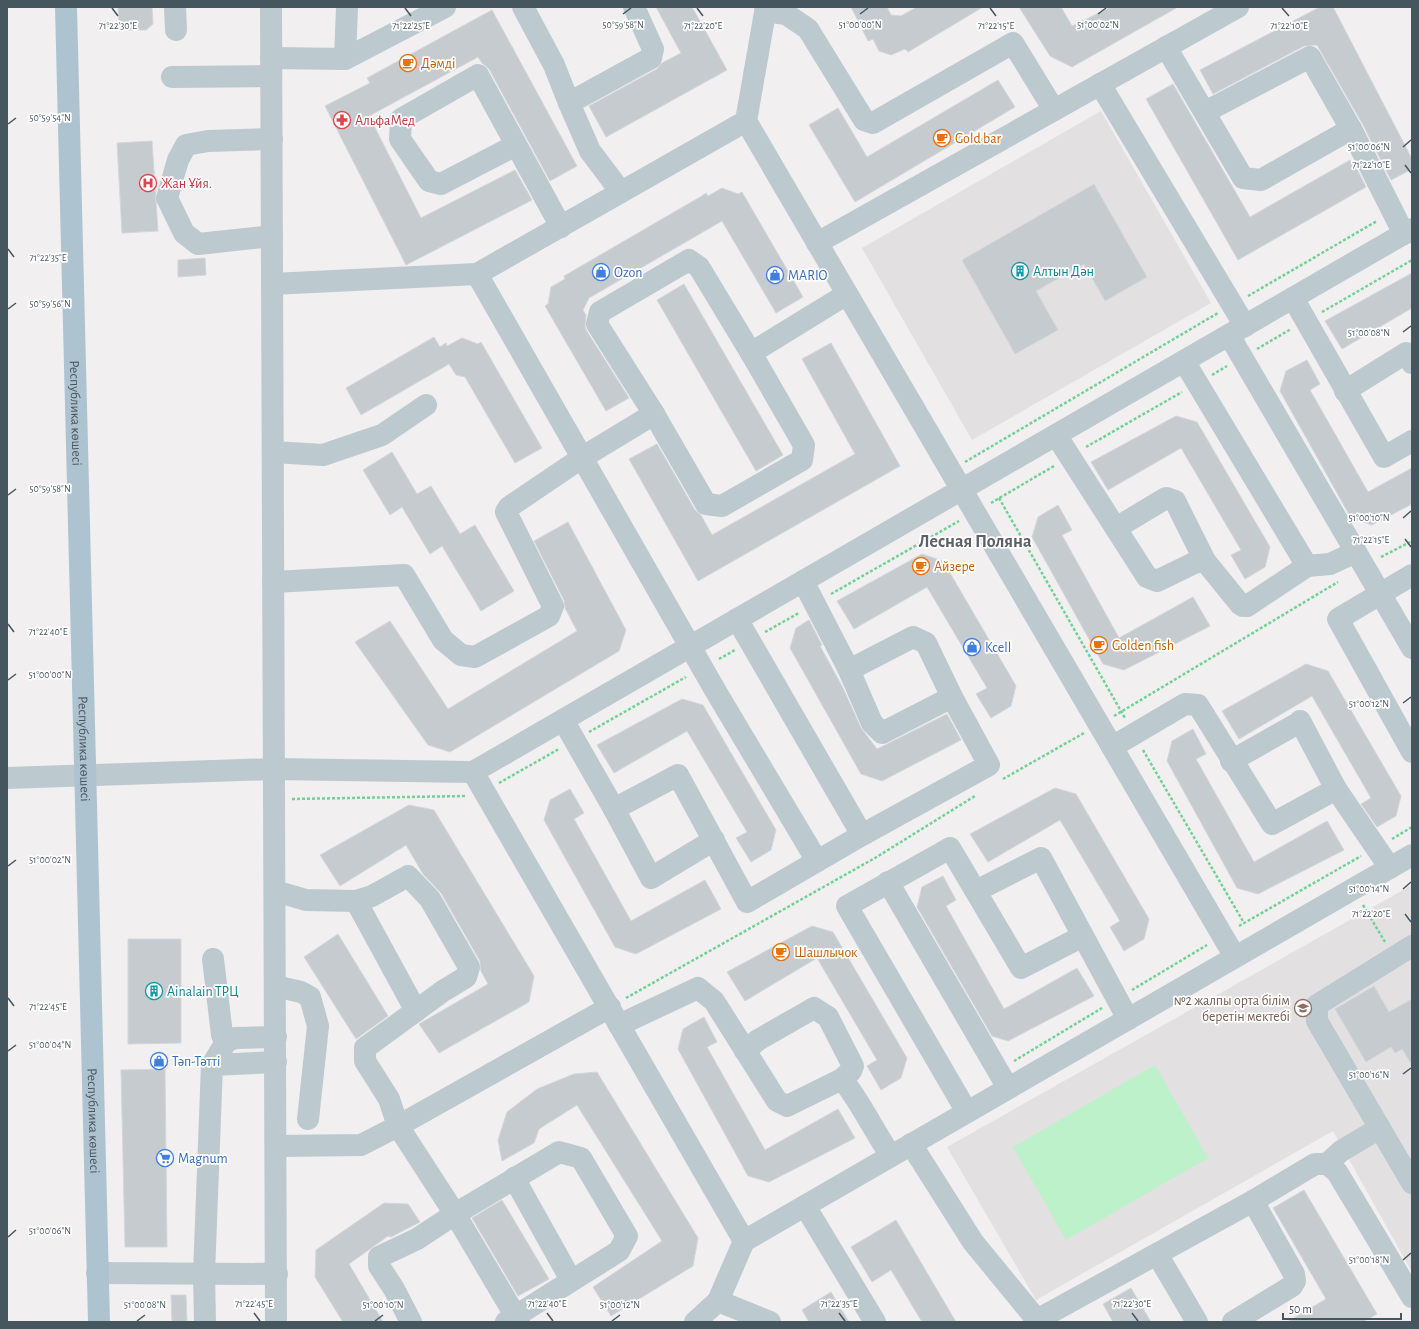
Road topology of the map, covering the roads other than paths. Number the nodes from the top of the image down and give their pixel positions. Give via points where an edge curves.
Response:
1 (66, 7) edge
2 (175, 7) edge
3 (271, 7) edge
4 (347, 7) edge
5 (445, 7) edge
6 (523, 7) edge
7 (634, 7) edge
8 (1238, 7) edge
9 (765, 9) edge
10 (176, 30) dead end
11 (1166, 47) junction
12 (345, 59) junction
13 (271, 67) junction
14 (172, 77) dead end
15 (1100, 84) junction
16 (569, 103) junction
17 (1054, 110) junction
18 (1205, 112) junction
19 (746, 121) junction
20 (1352, 129) junction
21 (272, 139) junction
22 (516, 145) junction
23 (621, 192) junction
24 (561, 227) junction
25 (1408, 232) edge
26 (272, 236) junction
27 (817, 243) junction
28 (477, 274) junction
29 (272, 284) junction
30 (847, 294) junction
31 (1293, 298) junction
32 (1237, 330) junction
33 (751, 353) junction
34 (1184, 361) junction
35 (1412, 363) edge
36 (1345, 391) junction
37 (426, 405) dead end
38 (654, 414) junction
39 (1056, 435) junction
40 (1412, 442) edge
41 (273, 452) junction
42 (583, 457) junction
43 (961, 490) junction
44 (1116, 528) junction
45 (1360, 559) junction
46 (1205, 561) junction
47 (1307, 566) junction
48 (1412, 575) edge
49 (803, 581) junction
50 (273, 582) junction
51 (1380, 593) junction
52 (737, 619) junction
53 (690, 646) junction
54 (1412, 648) edge
55 (849, 670) junction
56 (952, 697) junction
57 (563, 720) junction
58 (1112, 747) junction
59 (1412, 752) edge
60 (1232, 761) junction
61 (274, 769) junction
62 (473, 772) junction
63 (84, 776) junction
64 (7, 778) edge
65 (1336, 789) junction
66 (614, 809) junction
67 (862, 835) junction
68 (714, 840) junction
69 (1412, 855) edge
70 (817, 861) junction
71 (1390, 868) junction
72 (888, 882) junction
73 (274, 891) junction
74 (976, 891) junction
75 (356, 901) junction
76 (1083, 936) junction
77 (1403, 952) edge
78 (1235, 957) junction
79 (213, 959) dead end
80 (275, 986) junction
81 (416, 1011) junction
82 (614, 1016) junction
83 (1128, 1019) junction
84 (276, 1037) junction
85 (226, 1042) junction
86 (745, 1051) junction
87 (276, 1062) junction
88 (212, 1065) junction
89 (842, 1079) junction
90 (1003, 1080) junction
91 (967, 1112) junction
92 (308, 1119) dead end
93 (398, 1126) junction
94 (1380, 1128) junction
95 (911, 1144) junction
96 (276, 1146) junction
97 (891, 1156) junction
98 (1327, 1164) junction
99 (514, 1178) junction
100 (1412, 1183) edge
101 (1253, 1201) junction
102 (805, 1206) junction
103 (455, 1214) junction
104 (744, 1241) junction
105 (1157, 1254) junction
106 (96, 1273) junction
107 (204, 1274) junction
108 (277, 1274) junction
109 (571, 1280) junction
110 (1412, 1297) edge
111 (718, 1301) junction
112 (514, 1320) edge
113 (1039, 1321) edge
114 (99, 1322) edge
115 (205, 1322) edge
116 (276, 1322) edge
117 (411, 1322) edge
118 (695, 1322) edge
119 (770, 1322) edge
120 (875, 1322) edge
121 (1197, 1322) edge
122 (1233, 1322) edge

1 - 63 main road, Республика көшесі
2 - 10 street
3 - 13 street
4 - 12 street
5 - 12 street
6 - 16 street via 554,65
7 - 16 street via 652,49 651,58
8 - 11 street
9 - 17 street via 786,14 808,29 864,120 873,123 1013,43
9 - 19 street
11 - 15 street
11 - 18 street
12 - 13 street
13 - 14 street
13 - 21 street
15 - 17 street
15 - 32 street via 1232,305
16 - 23 street via 590,151
17 - 27 street
18 - 20 street via 1243,178 1261,180
18 - 20 street via 1310,57
19 - 23 street
19 - 27 street
20 - 25 street via 1393,211
21 - 26 street
21 - 26 street via 208,141 186,145 178,160 168,198 184,233 198,244
22 - 22 street via 478,75 402,119 400,139 429,181 441,184
22 - 24 street
23 - 24 street
24 - 28 street
25 - 31 street
26 - 29 street
27 - 30 street
28 - 29 street
28 - 42 street
29 - 41 street
30 - 33 street
30 - 43 street
31 - 32 street
31 - 36 street
32 - 34 street
32 - 45 street
33 - 38 street via 804,445 802,460 722,506 706,504
33 - 38 street via 699,267 689,260 600,312 597,324
34 - 39 street
34 - 47 street
35 - 36 street via 1406,352
36 - 40 street via 1384,457
37 - 41 street via 382,435 323,455
38 - 42 street
39 - 43 street
39 - 44 street
41 - 50 street
42 - 50 street via 509,507 506,512 553,606 549,616 475,657 461,655 443,640 404,575
42 - 53 street
43 - 49 street
43 - 58 street
44 - 46 street via 1147,577 1157,581 1194,563
44 - 46 street via 1166,498 1175,501
45 - 47 street
45 - 51 street
46 - 47 street via 1243,606 1248,606
48 - 51 street
49 - 52 street
49 - 55 street
50 - 61 street
51 - 54 street
51 - 59 street via 1338,619
52 - 53 street
52 - 67 street
53 - 57 street
53 - 70 street
55 - 56 street via 913,637 926,643
55 - 56 street via 872,723 882,733
56 - 67 street via 989,765
57 - 62 street
57 - 66 street
58 - 60 street via 1185,704 1198,705
58 - 78 street
60 - 65 street via 1272,824
60 - 65 street via 1300,721
61 - 62 street
61 - 63 street
61 - 73 street
62 - 82 street
63 - 64 street
63 - 106 main road, Республика көшесі
65 - 71 street
66 - 68 street via 678,775
66 - 68 street via 650,878
67 - 70 street
68 - 70 street via 747,902
69 - 71 street
71 - 78 street
72 - 74 street via 950,848
72 - 90 street
72 - 91 street via 847,906
73 - 75 street via 306,900
73 - 80 street
74 - 76 street via 1021,968
74 - 76 street via 1041,858
75 - 81 street
75 - 81 street via 372,896 408,876 430,899 469,967 466,977
76 - 83 street
77 - 94 street via 1317,1005 1317,1021
78 - 83 street
79 - 85 street via 222,1035
80 - 84 street
80 - 92 street via 310,996 318,1026
81 - 93 street via 365,1048 365,1061 389,1099
82 - 86 street via 698,988 714,1001
82 - 93 street
82 - 104 street
83 - 90 street
84 - 85 street via 235,1038
84 - 87 street
85 - 88 street
86 - 89 street via 777,1101 787,1106
86 - 89 street via 758,1040 814,1008 828,1017 853,1066 852,1071
87 - 88 street
87 - 96 street
88 - 107 street
89 - 97 street
90 - 91 street
91 - 95 street
93 - 96 street via 361,1145
93 - 103 street
94 - 98 street via 1341,1151
94 - 100 street
95 - 97 street
95 - 113 street via 973,1242
96 - 108 street
97 - 102 street
98 - 101 street via 1315,1164
98 - 110 street via 1337,1172
99 - 103 street
99 - 109 street
99 - 109 street via 559,1152 581,1158 626,1236 619,1251
101 - 105 street
101 - 122 street via 1294,1274 1295,1281 1292,1286
102 - 104 street
102 - 120 street
103 - 112 street
103 - 117 street via 417,1239 379,1257 379,1266
104 - 111 street
105 - 113 street
105 - 121 street
106 - 107 street
106 - 114 main road, Республика көшесі
107 - 108 street
107 - 115 street
108 - 116 street
109 - 112 street
111 - 118 street
111 - 119 street

